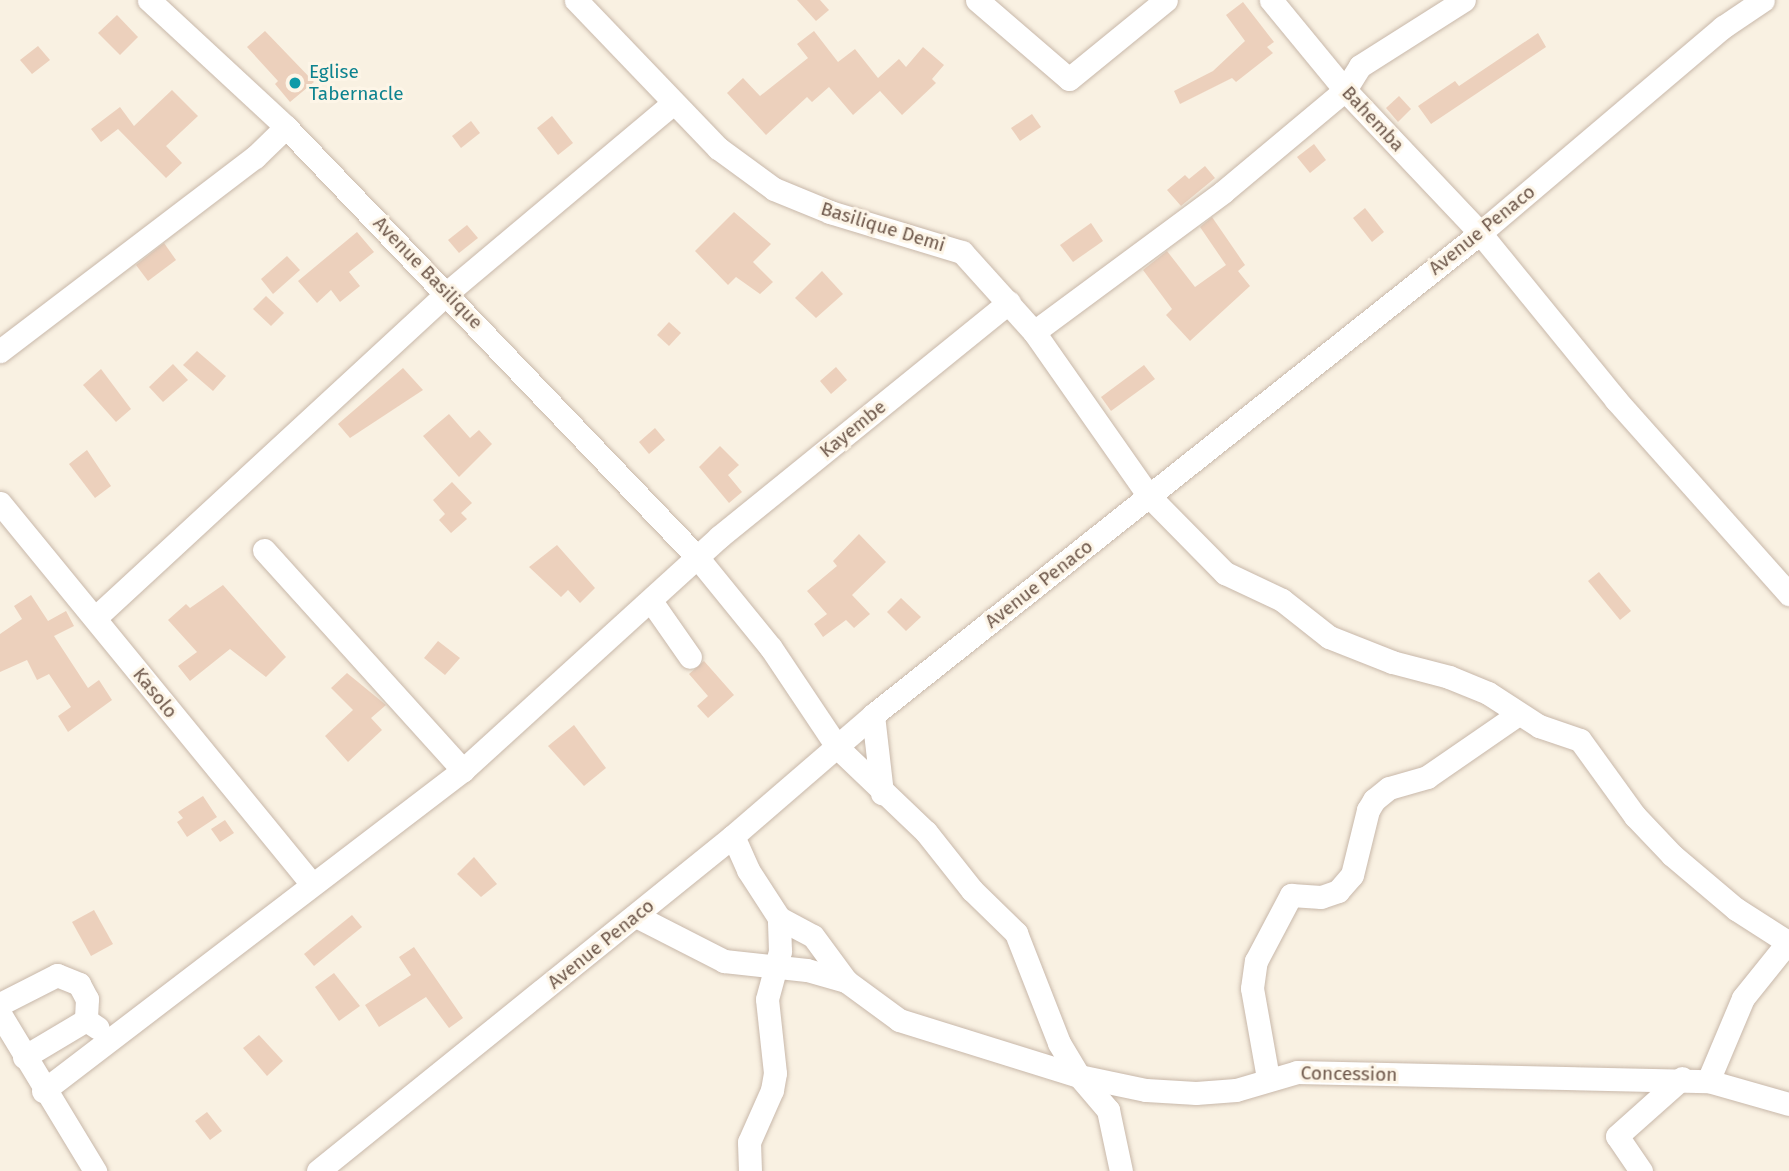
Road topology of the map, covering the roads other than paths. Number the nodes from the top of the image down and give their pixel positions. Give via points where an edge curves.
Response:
1 (149, 0) edge
2 (576, 0) edge
3 (976, 0) edge
4 (1166, 0) edge
5 (1271, 0) edge
6 (1464, 0) edge
7 (1756, 1) edge
8 (1345, 90) junction
9 (673, 103) junction
10 (286, 127) junction
11 (1480, 233) junction
12 (448, 292) junction
13 (1009, 302) junction
14 (1034, 332) junction
15 (0, 351) edge
16 (1148, 495) junction
17 (0, 503) edge
18 (264, 550) dead end
19 (697, 557) junction
20 (1789, 594) edge
21 (652, 601) junction
22 (95, 618) junction
23 (690, 657) dead end
24 (873, 715) junction
25 (1517, 715) junction
26 (838, 748) junction
27 (463, 770) junction
28 (882, 793) junction
29 (733, 836) junction
30 (311, 883) junction
31 (636, 916) junction
32 (779, 918) junction
33 (1788, 943) edge
34 (774, 969) junction
35 (846, 981) junction
36 (0, 1004) edge
37 (0, 1014) edge
38 (86, 1020) junction
39 (108, 1043) junction
40 (24, 1057) junction
41 (1079, 1076) junction
42 (1268, 1078) junction
43 (1682, 1078) junction
44 (1708, 1081) junction
45 (43, 1091) junction
46 (1789, 1104) edge
47 (95, 1171) edge
48 (318, 1171) edge
49 (750, 1171) edge
50 (1121, 1171) edge
51 (1641, 1171) edge

1 - 10 street, Avenue Basilique
2 - 9 street, Basilique Demi
3 - 4 street via 1069,79
5 - 8 street, Bahemba
6 - 8 street via 1360,66
7 - 11 street, Avenue Penaco
8 - 11 street, Bahemba
8 - 14 street via 1223,192
9 - 12 street
9 - 13 street, Basilique Demi via 718,148 774,189 830,212 962,252
10 - 12 street, Avenue Basilique
10 - 15 street via 255,157
11 - 16 street, Avenue Penaco
11 - 20 street, Bahemba via 1616,400
12 - 19 street, Avenue Basilique
12 - 22 street
13 - 14 street, Basilique Demi
13 - 19 street, Kayembe
14 - 16 street, Basilique Demi
16 - 24 street, Avenue Penaco
16 - 25 street, Basilique Demi via 1225,573 1282,600 1329,638 1488,693
17 - 22 street, Kasolo
18 - 27 street
19 - 21 street, Kayembe
19 - 26 street, Avenue Basilique via 771,648
21 - 23 street
21 - 27 street, Kayembe
22 - 30 street, Kasolo
24 - 26 street, Avenue Penaco
24 - 28 street
25 - 33 street, Basilique Demi via 1580,740 1635,816 1672,855 1736,909
25 - 42 street via 1427,777 1388,788 1374,800 1352,875 1338,891 1321,897 1291,895 1256,961 1252,988
26 - 28 street
26 - 29 street, Avenue Penaco
27 - 30 street, Kayembe
28 - 41 street via 926,832 972,890 1016,933 1059,1042
29 - 31 street, Avenue Penaco
29 - 32 street via 748,870
30 - 39 street, Kayembe
31 - 34 street via 724,961
31 - 48 street, Avenue Penaco
32 - 34 street via 781,940
32 - 35 street via 813,936
33 - 44 street via 1743,998
34 - 35 street via 807,970
34 - 49 street via 767,999 776,1053 772,1090 749,1143
35 - 41 street, Concession via 899,1020
36 - 38 street via 57,975 79,984 87,999
37 - 40 street
38 - 39 street via 94,1021
38 - 40 street
39 - 45 street, Kayembe
40 - 45 street
41 - 42 street, Concession via 1146,1090 1196,1093 1236,1090
41 - 50 street via 1108,1110
42 - 43 street, Concession via 1297,1072
43 - 44 street, Concession
43 - 51 street via 1617,1136
44 - 46 street, Concession
45 - 47 street

